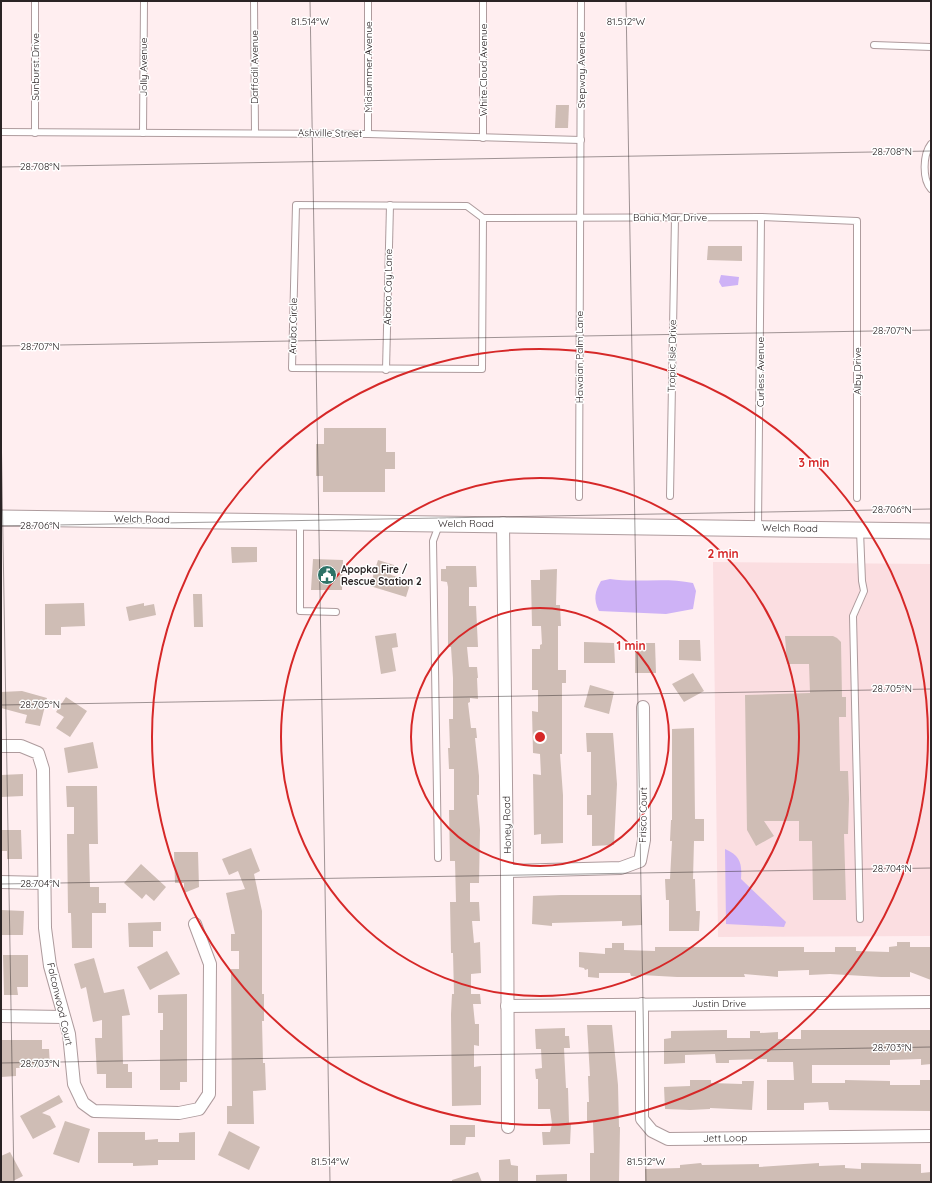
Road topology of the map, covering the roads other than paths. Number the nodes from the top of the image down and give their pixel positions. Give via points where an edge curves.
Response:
1 (35, 1) edge
2 (144, 1) edge
3 (254, 1) edge
4 (368, 1) edge
5 (483, 1) edge
6 (581, 1) edge
7 (874, 45) dead end
8 (931, 47) edge
9 (1, 132) edge
10 (255, 132) junction
11 (35, 133) junction
12 (143, 133) junction
13 (368, 134) junction
14 (483, 138) junction
15 (581, 140) junction
16 (931, 144) edge
17 (931, 189) edge
18 (390, 205) junction
19 (579, 217) junction
20 (675, 217) junction
21 (761, 217) junction
22 (483, 218) junction
23 (857, 221) joint
24 (386, 370) junction
25 (670, 496) dead end
26 (579, 497) dead end
27 (858, 498) dead end
28 (1, 518) edge
29 (300, 522) junction
30 (439, 523) junction
31 (503, 523) junction
32 (758, 527) junction
33 (860, 529) junction
34 (931, 531) edge
35 (336, 612) dead end
36 (643, 707) dead end
37 (1, 746) edge
38 (438, 858) dead end
39 (507, 871) junction
40 (1, 882) edge
41 (45, 883) junction
42 (860, 919) dead end
43 (195, 924) dead end
44 (931, 1002) edge
45 (642, 1004) junction
46 (507, 1006) junction
47 (1, 1016) edge
48 (63, 1017) junction
49 (508, 1127) dead end
50 (931, 1136) edge

1 - 11 lane, Sunburst Drive
2 - 12 lane, Jolly Avenue
3 - 10 lane, Daffodil Avenue
4 - 13 lane, Midsummer Avenue
5 - 14 lane, White Cloud Avenue
6 - 15 lane, Stepway Avenue
7 - 8 lane
9 - 11 lane, Ashville Street
10 - 12 lane, Ashville Street
10 - 13 lane, Ashville Street
11 - 12 lane, Ashville Street
13 - 14 lane, Ashville Street
14 - 15 lane, Ashville Street
15 - 19 lane
16 - 17 lane via 925,166 926,184
18 - 22 lane, Aruba Circle via 467,206
18 - 24 lane, Abaco Cay Lane
18 - 24 lane, Aruba Circle via 296,205 292,368
19 - 20 lane, Bahia Mar Drive
19 - 22 lane, Bahia Mar Drive
19 - 26 lane, Hawaian Palm Lane
20 - 21 lane, Bahia Mar Drive
20 - 25 lane, Tropic Isle Drive
21 - 23 lane, Bahia Mar Drive
21 - 32 lane, Curless Avenue
22 - 24 lane, Aruba Circle via 482,369
23 - 27 lane, Alby Drive
28 - 29 street, Welch Road
29 - 30 street, Welch Road
29 - 35 lane via 300,611
30 - 31 street, Welch Road
30 - 38 lane via 433,541
31 - 32 street, Welch Road
31 - 39 street, Honey Road
32 - 33 street, Welch Road
33 - 34 street, Welch Road
33 - 42 lane via 864,591 853,616
36 - 39 street, Frisco Court via 644,840 640,862 621,868
37 - 41 street, Falconwood Court via 21,746 38,753 43,769
39 - 46 street, Honey Road
40 - 41 street
41 - 48 street, Falconwood Court via 45,928 50,966
43 - 48 street, Falconwood Court via 210,964 209,1094 198,1109 179,1113 94,1111 83,1103 74,1084 69,1034
44 - 45 street, Justin Drive
45 - 46 street, Justin Drive
45 - 50 street, Jett Loop via 642,1118 652,1131 668,1139
46 - 49 street, Honey Road
47 - 48 street

